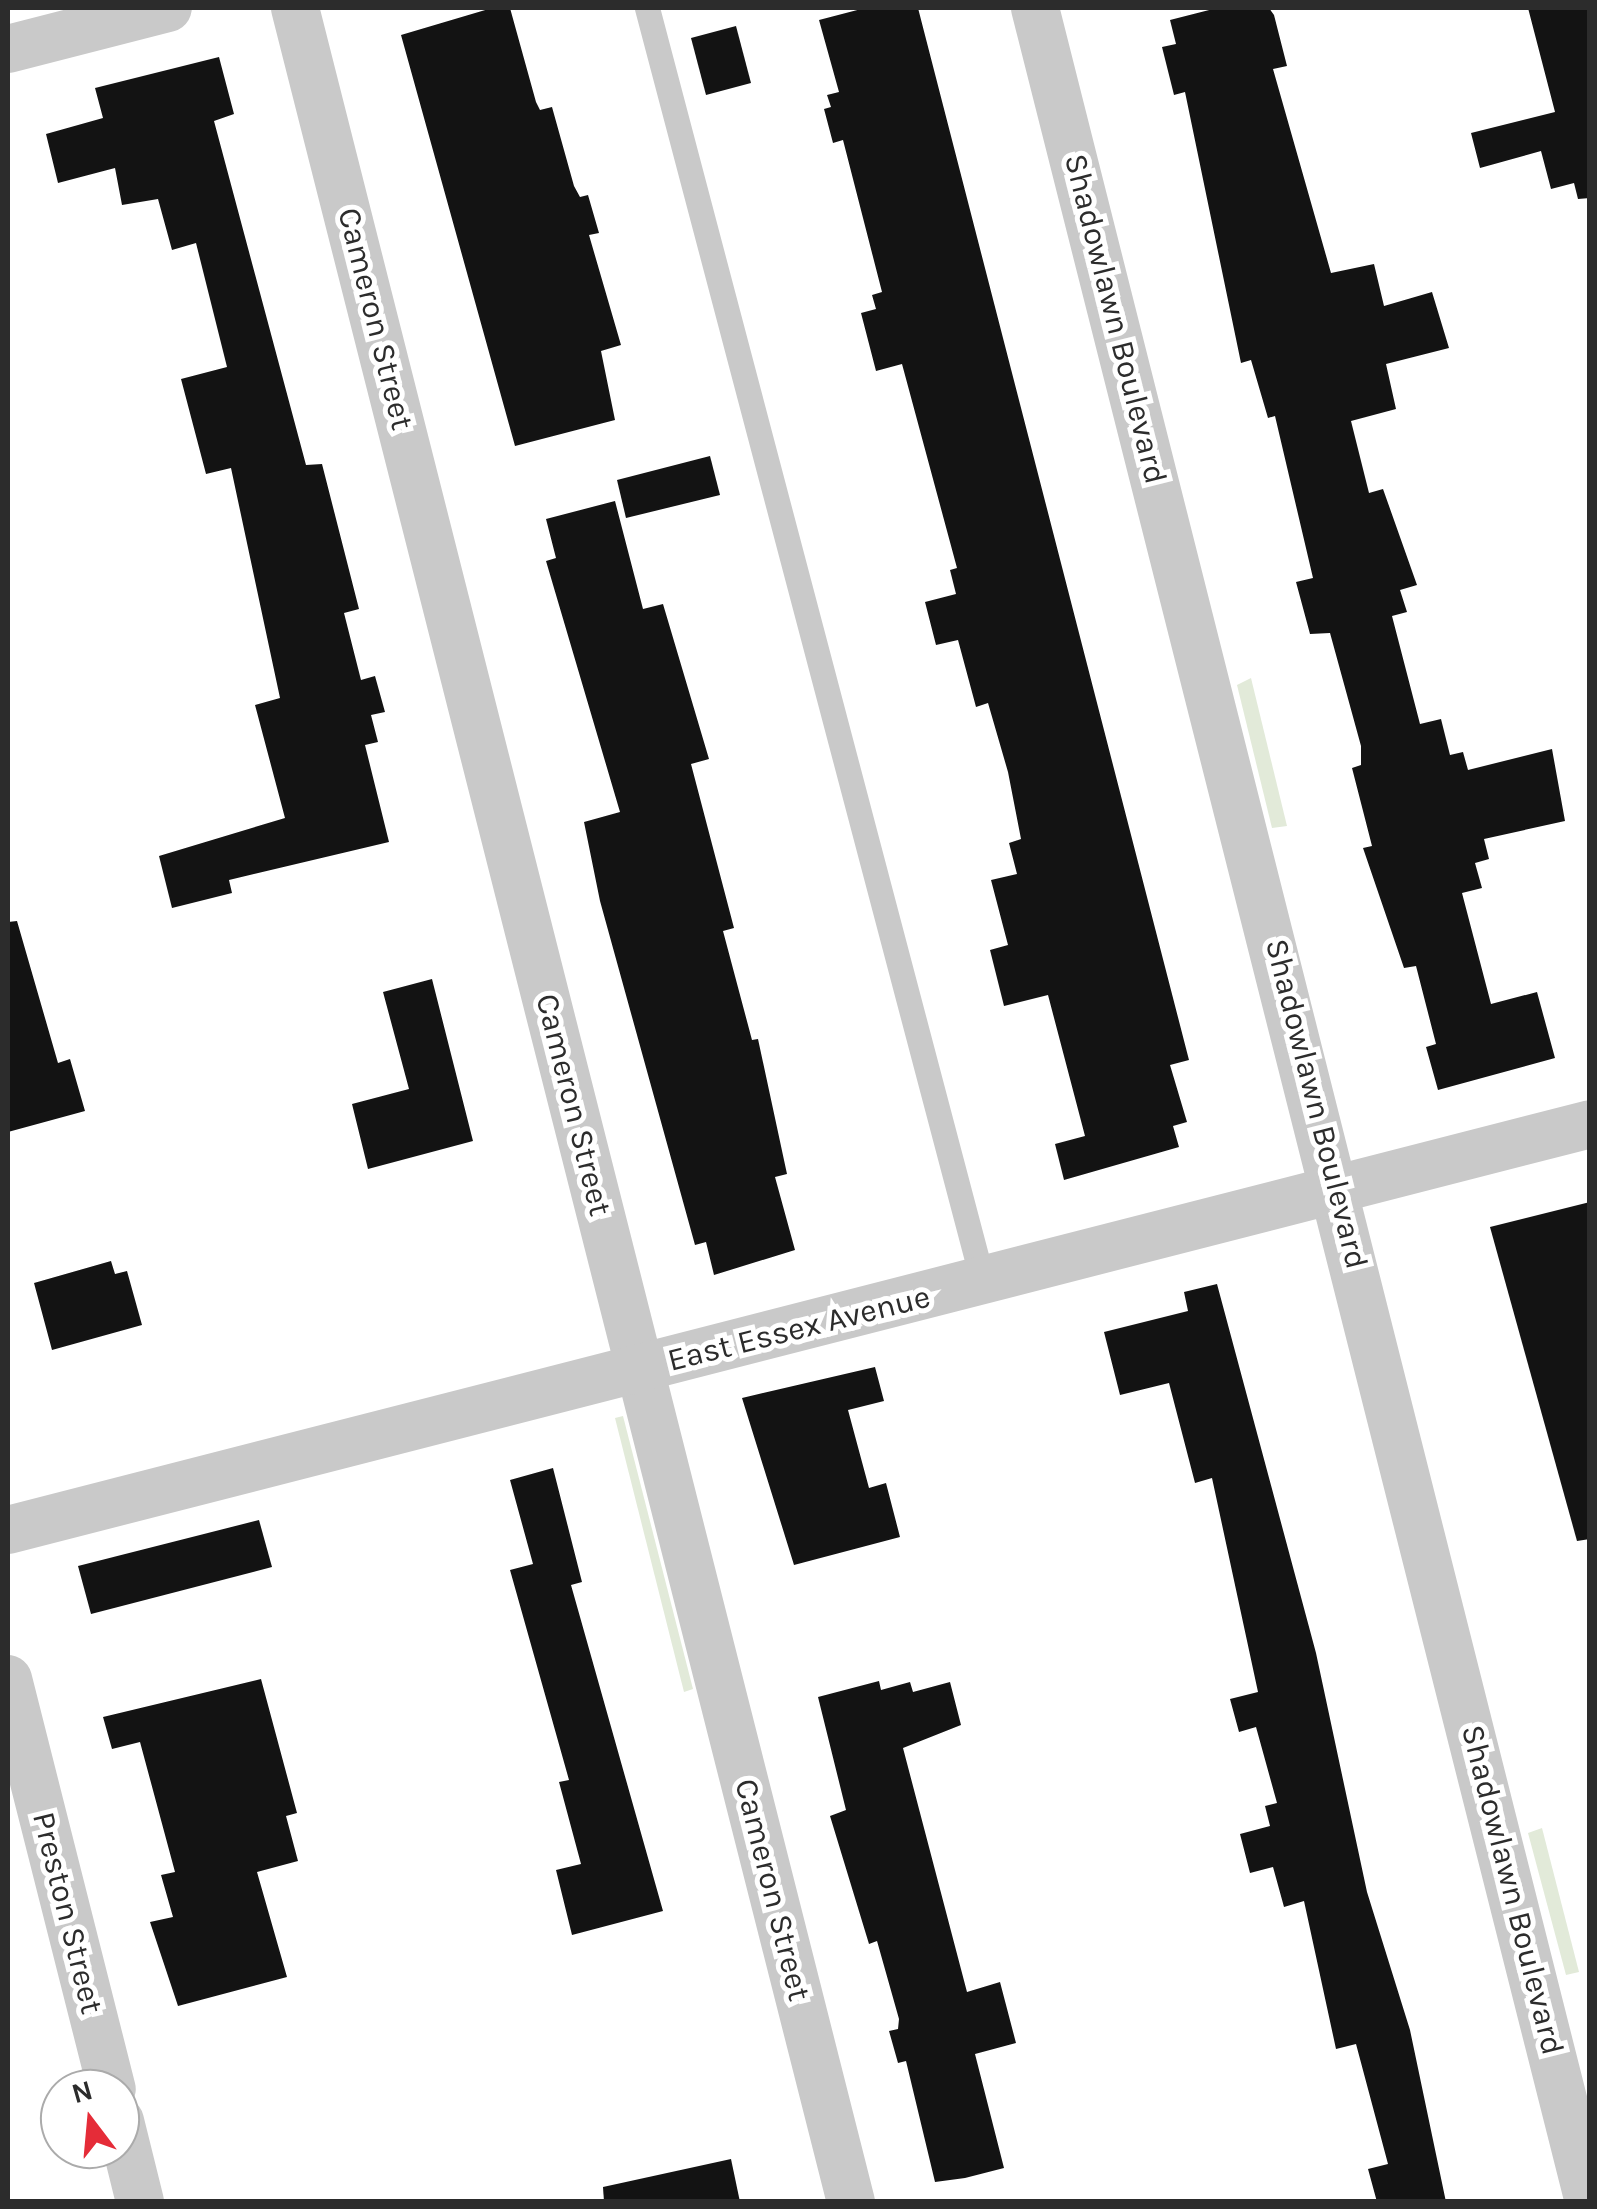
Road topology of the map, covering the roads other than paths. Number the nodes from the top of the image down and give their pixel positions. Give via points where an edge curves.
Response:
1 (168, 8) edge
2 (295, 8) edge
3 (648, 8) edge
4 (1035, 8) edge
5 (8, 49) edge
6 (1590, 1124) edge
7 (1337, 1188) junction
8 (983, 1282) junction
9 (639, 1369) junction
10 (8, 1530) edge
11 (8, 1679) edge
12 (107, 2069) edge
13 (132, 2169) edge
14 (140, 2202) edge
15 (852, 2202) edge
16 (1589, 2202) edge

1 - 5 street
2 - 9 street, Cameron Street
3 - 8 lane
4 - 7 street, Shadowlawn Boulevard
6 - 7 street, East Essex Avenue
7 - 8 street, East Essex Avenue
7 - 16 street, Shadowlawn Boulevard
8 - 9 street, East Essex Avenue
9 - 10 street, East Essex Avenue
9 - 15 street, Cameron Street
11 - 12 street, Preston Street
13 - 14 street

